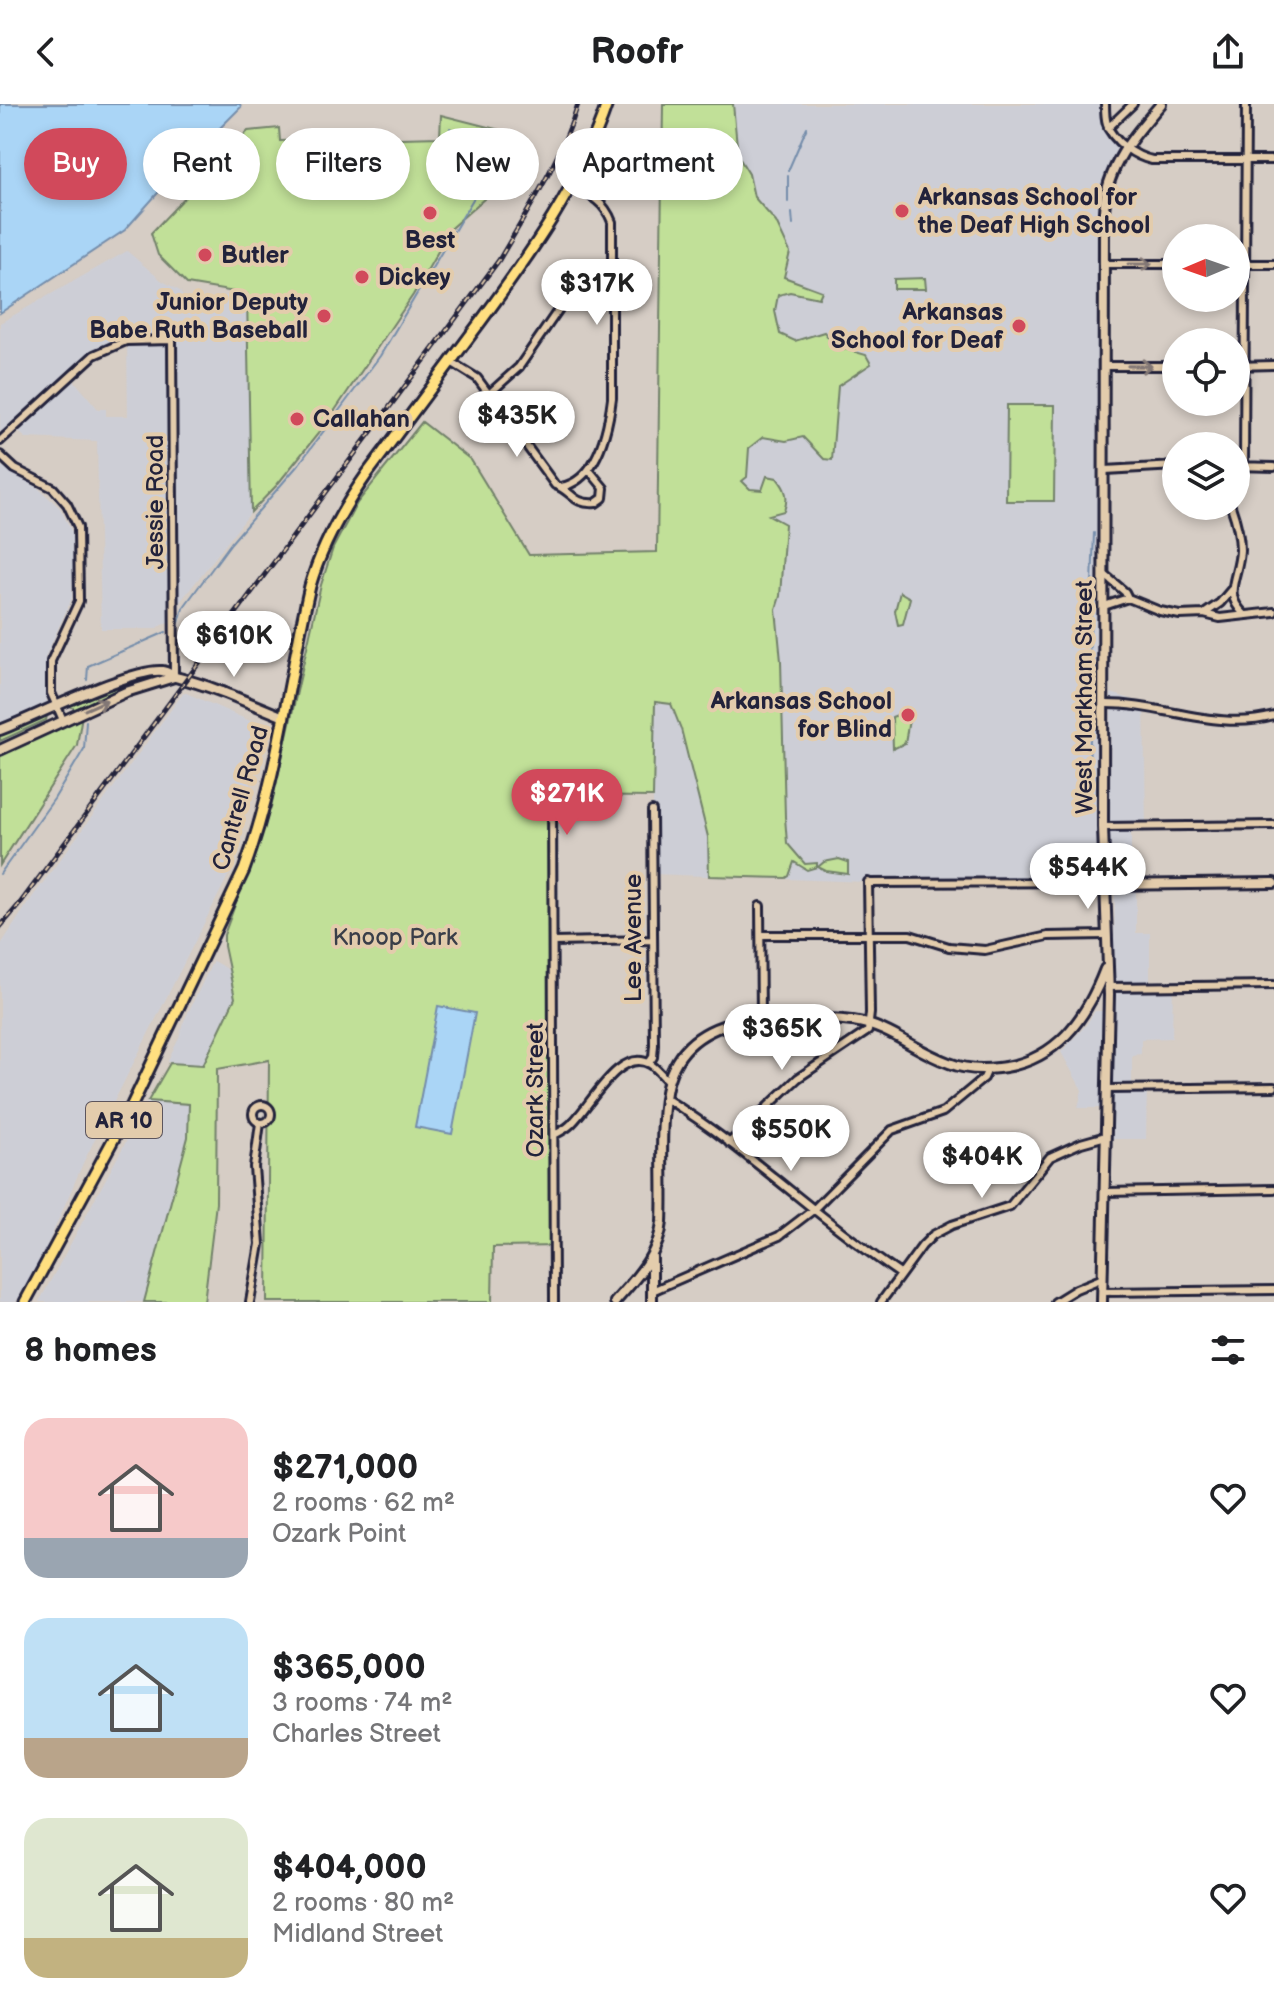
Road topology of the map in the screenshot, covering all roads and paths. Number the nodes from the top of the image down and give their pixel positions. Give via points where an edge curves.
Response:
1 (607, 104) edge
2 (1105, 104) edge
3 (1133, 104) edge
4 (1161, 104) edge
5 (1246, 104) edge
6 (598, 128) edge
7 (1108, 128) junction
8 (1126, 146) junction
9 (1245, 160) junction
10 (1274, 160) edge
11 (564, 200) edge
12 (597, 200) edge
13 (1245, 224) edge
14 (1104, 264) junction
15 (1162, 264) edge
16 (1250, 264) edge
17 (1274, 264) edge
18 (612, 292) junction
19 (451, 362) junction
20 (1274, 365) edge
21 (1105, 366) junction
22 (1162, 366) edge
23 (1250, 366) edge
24 (489, 394) junction
25 (0, 441) edge
26 (0, 455) edge
27 (1162, 467) edge
28 (1274, 467) edge
29 (1250, 468) edge
30 (589, 470) junction
31 (1105, 470) junction
32 (561, 487) junction
33 (1234, 520) edge
34 (1105, 575) junction
35 (1231, 590) junction
36 (1128, 598) junction
37 (1104, 606) junction
38 (1274, 612) edge
39 (1204, 614) junction
40 (1245, 615) junction
41 (174, 677) junction
42 (1104, 704) junction
43 (57, 707) junction
44 (1274, 716) edge
45 (284, 717) junction
46 (63, 720) junction
47 (0, 730) edge
48 (0, 750) edge
49 (552, 796) dead end
50 (652, 811) dead end
51 (1274, 825) edge
52 (1103, 827) junction
53 (1274, 883) edge
54 (1104, 884) junction
55 (760, 906) dead end
56 (761, 935) junction
57 (869, 935) junction
58 (1105, 935) junction
59 (652, 940) junction
60 (553, 942) junction
61 (1107, 964) junction
62 (1274, 985) edge
63 (1108, 987) junction
64 (761, 1018) junction
65 (868, 1023) junction
66 (649, 1063) junction
67 (988, 1069) junction
68 (668, 1081) junction
69 (1274, 1087) edge
70 (1107, 1089) junction
71 (665, 1098) junction
72 (260, 1123) dead end
73 (554, 1135) junction
74 (1106, 1136) junction
75 (729, 1143) junction
76 (1274, 1189) edge
77 (1105, 1192) junction
78 (813, 1210) junction
79 (652, 1256) junction
80 (900, 1274) junction
81 (1103, 1278) junction
82 (1249, 1290) junction
83 (1274, 1290) edge
84 (652, 1291) junction
85 (1102, 1297) edge
86 (25, 1302) edge
87 (250, 1302) edge
88 (554, 1302) edge
89 (615, 1302) edge
90 (652, 1302) edge
91 (881, 1302) edge
92 (1055, 1302) edge
93 (1249, 1302) edge

1 - 6 main road, Cantrell Road / AR 10
2 - 7 street
3 - 7 street
4 - 8 main road, West Markham Street
5 - 9 street
7 - 8 street
8 - 9 street via 1152,160
8 - 14 main road, West Markham Street via 1106,186
9 - 10 street
9 - 13 street
11 - 19 main road, Cantrell Road / AR 10
12 - 18 street via 611,219
14 -> 15 street
14 - 21 main road, West Markham Street
16 - 17 street
18 - 24 street via 561,306 519,367
18 - 30 street via 612,398
19 - 24 street via 473,374
19 - 45 main road, Cantrell Road / AR 10 via 351,497 318,561
20 - 23 street
21 -> 22 street
21 - 31 main road, West Markham Street
24 - 32 street
25 - 41 street, Jessie Road via 94,355 126,341 172,340
26 - 43 street via 53,488 78,527 79,601 51,661 51,693
27 - 31 street
28 - 29 street
30 - 32 street
30 - 32 street via 604,488 599,503 579,502
31 - 34 main road, West Markham Street
33 - 35 street via 1240,545
34 - 36 street
34 - 37 main road, West Markham Street
35 - 39 street
35 - 40 street
36 - 37 street
36 - 39 street via 1175,615
37 - 42 main road, West Markham Street
38 - 40 street
39 - 40 street
41 - 43 main road via 166,671 138,674
41 - 45 main road
46 -> 41 main road
42 - 44 street via 1217,719
42 - 52 main road, West Markham Street
43 - 46 street
43 - 47 main road
45 - 86 main road, Cantrell Road / AR 10 via 256,836 228,908 132,1105
46 - 48 main road
49 - 60 street, Ozark Street
50 - 59 street, Lee Avenue
51 - 52 street
52 - 54 main road, West Markham Street
53 - 54 main road
54 - 57 street via 868,882
54 - 58 main road, West Markham Street
55 - 56 street
56 - 57 street
56 - 64 street
57 - 58 street via 910,935 949,947 985,950 1048,936
57 - 65 street
58 - 61 main road, West Markham Street
59 - 60 street
59 - 66 street, Lee Avenue via 654,1045
60 - 73 street, Ozark Street
61 - 63 main road, West Markham Street
61 - 67 main road via 1087,1009 1063,1041 1023,1063
62 - 63 street
63 - 70 main road, West Markham Street
64 - 65 main road
64 - 68 main road via 730,1022 705,1033 682,1054
65 - 67 main road via 948,1063
65 - 75 street via 866,1032 798,1078
66 - 68 street
66 - 73 street via 619,1068 572,1124
67 - 78 street via 943,1112 892,1130
68 - 71 main road
69 - 70 street
70 - 74 main road, West Markham Street
71 - 75 street
71 - 79 main road via 662,1222
72 - 87 street via 254,1167 260,1244
73 - 88 street, Ozark Street
74 - 77 main road, West Markham Street
74 - 80 street via 1050,1157 1010,1206 933,1235
75 - 78 street
76 - 77 street
77 - 81 main road, West Markham Street
78 - 80 street
78 - 84 street via 779,1236
79 - 84 main road
79 - 89 main road
80 - 91 street
81 - 85 main road, West Markham Street
81 - 92 street
82 - 83 street
82 - 85 street
82 - 93 street
84 - 90 main road

